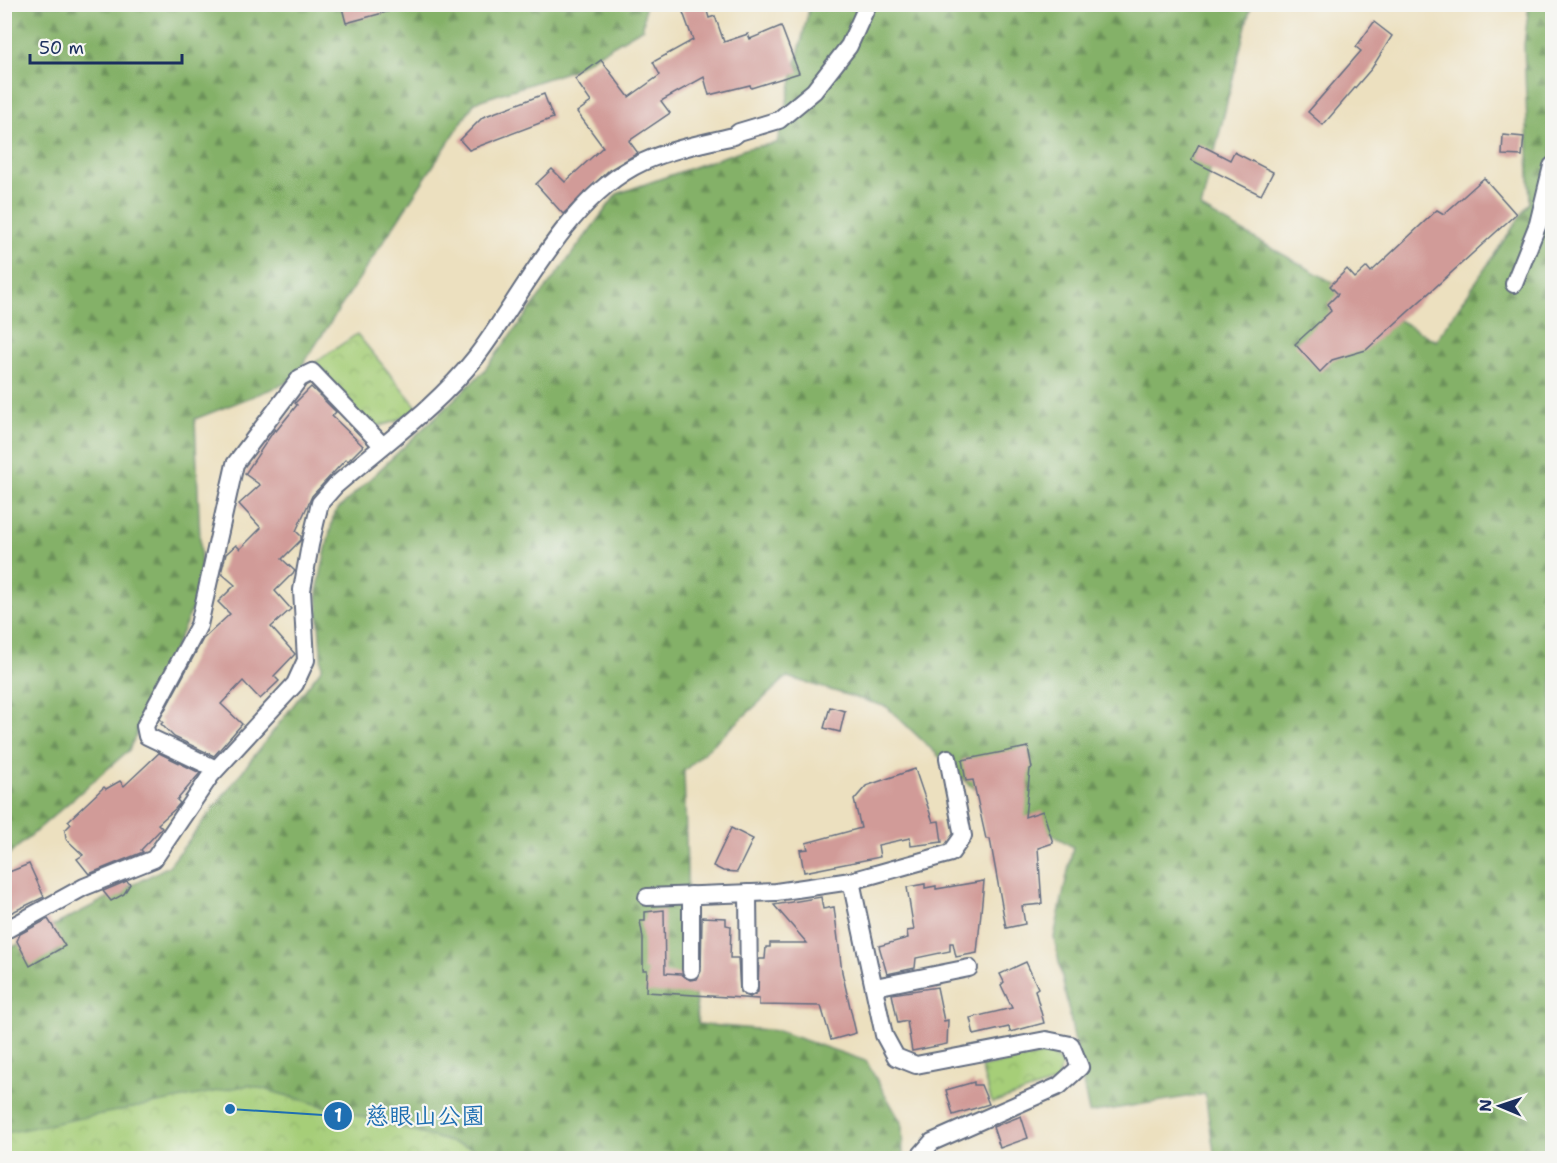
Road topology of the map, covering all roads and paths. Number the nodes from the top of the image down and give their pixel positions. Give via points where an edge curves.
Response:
1 (868, 4) edge
2 (1552, 166) edge
3 (1514, 284) dead end
4 (382, 445) junction
5 (948, 758) dead end
6 (216, 769) junction
7 (851, 881) junction
8 (748, 892) junction
9 (691, 895) junction
10 (647, 897) dead end
11 (4, 931) edge
12 (969, 968) dead end
13 (691, 970) dead end
14 (749, 987) dead end
15 (875, 987) junction
16 (918, 1158) edge

1 - 4 street via 849,46 814,91 779,120 734,136 666,152 614,179 577,214 475,357 446,391
2 - 3 street via 1538,224
4 - 6 street via 320,504 302,590 306,660 295,684
4 - 6 street via 312,372 300,378 235,464 200,625 145,726 147,736
5 - 7 street via 963,836 951,853
6 - 11 street via 154,859 84,887
7 - 8 street
7 - 15 street
8 - 9 street
8 - 14 street
9 - 10 street
9 - 13 street
12 - 15 street
15 - 16 street via 884,1035 896,1057 916,1065 1046,1040 1071,1045 1080,1067 1059,1086 932,1142

